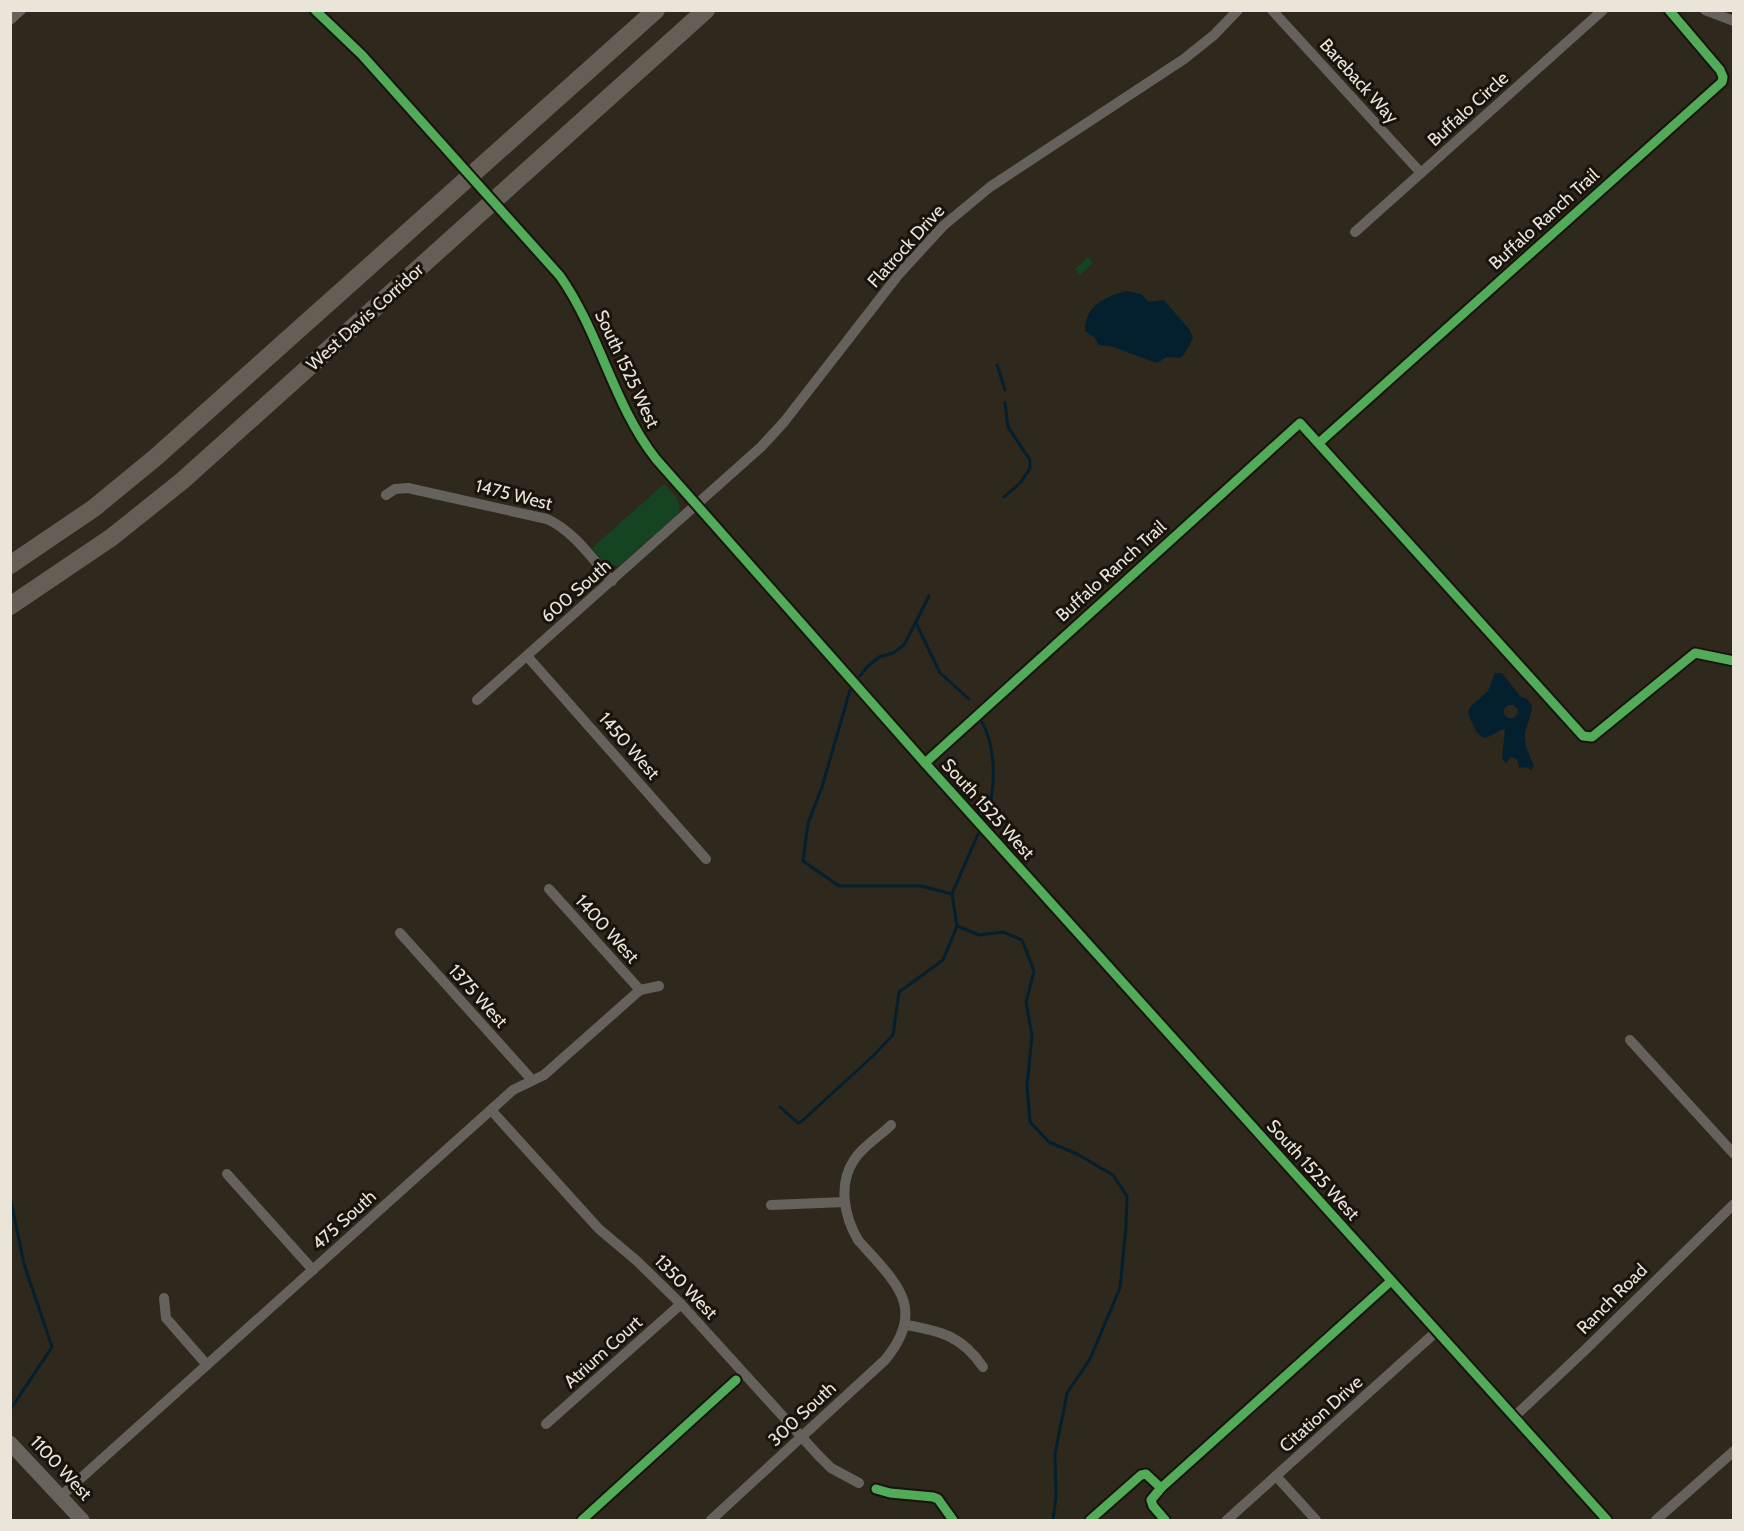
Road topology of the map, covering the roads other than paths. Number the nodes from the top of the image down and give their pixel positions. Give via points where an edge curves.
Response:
1 (21, 10) edge
2 (315, 10) edge
3 (656, 10) edge
4 (706, 10) edge
5 (1238, 10) edge
6 (1272, 10) edge
7 (1603, 10) edge
8 (1705, 10) edge
9 (10, 20) edge
10 (1734, 21) edge
11 (1421, 173) junction
12 (1355, 232) dead end
13 (386, 495) dead end
14 (698, 506) junction
15 (10, 565) edge
16 (612, 582) junction
17 (10, 606) edge
18 (527, 656) junction
19 (477, 700) dead end
20 (706, 859) dead end
21 (549, 888) dead end
22 (400, 933) dead end
23 (659, 986) dead end
24 (640, 990) junction
25 (1630, 1040) dead end
26 (532, 1080) junction
27 (491, 1110) junction
28 (891, 1125) dead end
29 (1734, 1154) edge
30 (227, 1174) dead end
31 (845, 1202) junction
32 (1734, 1204) edge
33 (771, 1205) dead end
34 (313, 1270) junction
35 (164, 1298) dead end
36 (681, 1304) junction
37 (906, 1325) junction
38 (1437, 1331) junction
39 (207, 1365) junction
40 (983, 1367) dead end
41 (1514, 1416) junction
42 (546, 1424) dead end
43 (802, 1437) junction
44 (10, 1443) edge
45 (1734, 1451) edge
46 (1276, 1476) junction
47 (859, 1483) dead end
48 (61, 1496) junction
49 (82, 1521) edge
50 (711, 1521) edge
51 (1227, 1521) edge
52 (1317, 1521) edge
53 (1607, 1521) edge
54 (1656, 1521) edge

1 - 9 street
2 - 14 street, South 1525 West, bridge via 357,48 552,266 574,297 643,441
3 - 15 highway, West Davis Corridor via 156,457 94,508
4 - 17 highway, West Davis Corridor via 182,481 94,550
5 - 14 street, Flatrock Drive via 1184,59 990,187 943,226 899,274 772,436
6 - 11 street, Bareback Way
7 - 11 street, Buffalo Circle
8 - 10 street
11 - 12 street, Buffalo Circle
13 - 16 street, 1475 West via 394,489 408,488 547,519 570,534
14 - 16 street, 600 South
14 - 38 street, South 1525 West
16 - 18 street, 600 South
18 - 19 street, 600 South
18 - 20 street, 1450 West
21 - 24 street, 1400 West
22 - 26 street, 1375 West
23 - 24 street
24 - 26 street, 475 South via 555,1067
25 - 29 street
26 - 27 street, 475 South via 513,1090
27 - 34 street, 475 South
27 - 36 street, 1350 West via 599,1229
28 - 31 street via 853,1161 844,1189
30 - 34 street
31 - 33 street
31 - 37 street via 858,1240 903,1297
32 - 41 street, Ranch Road
34 - 39 street, 475 South
35 - 39 street via 166,1317
36 - 42 street, Atrium Court
36 - 43 street, 1350 West
37 - 40 street via 938,1331 960,1341
37 - 43 street, 300 South via 885,1360
38 - 41 street, South 1525 West
38 - 46 street, Citation Drive
39 - 48 street, 475 South
41 - 53 street, South 1525 West
43 - 47 street, 1350 West via 831,1468
43 - 50 street, 300 South
44 - 48 street, 1100 West
45 - 54 street
46 - 51 street, Citation Drive
46 - 52 street
48 - 49 street, 1100 West

